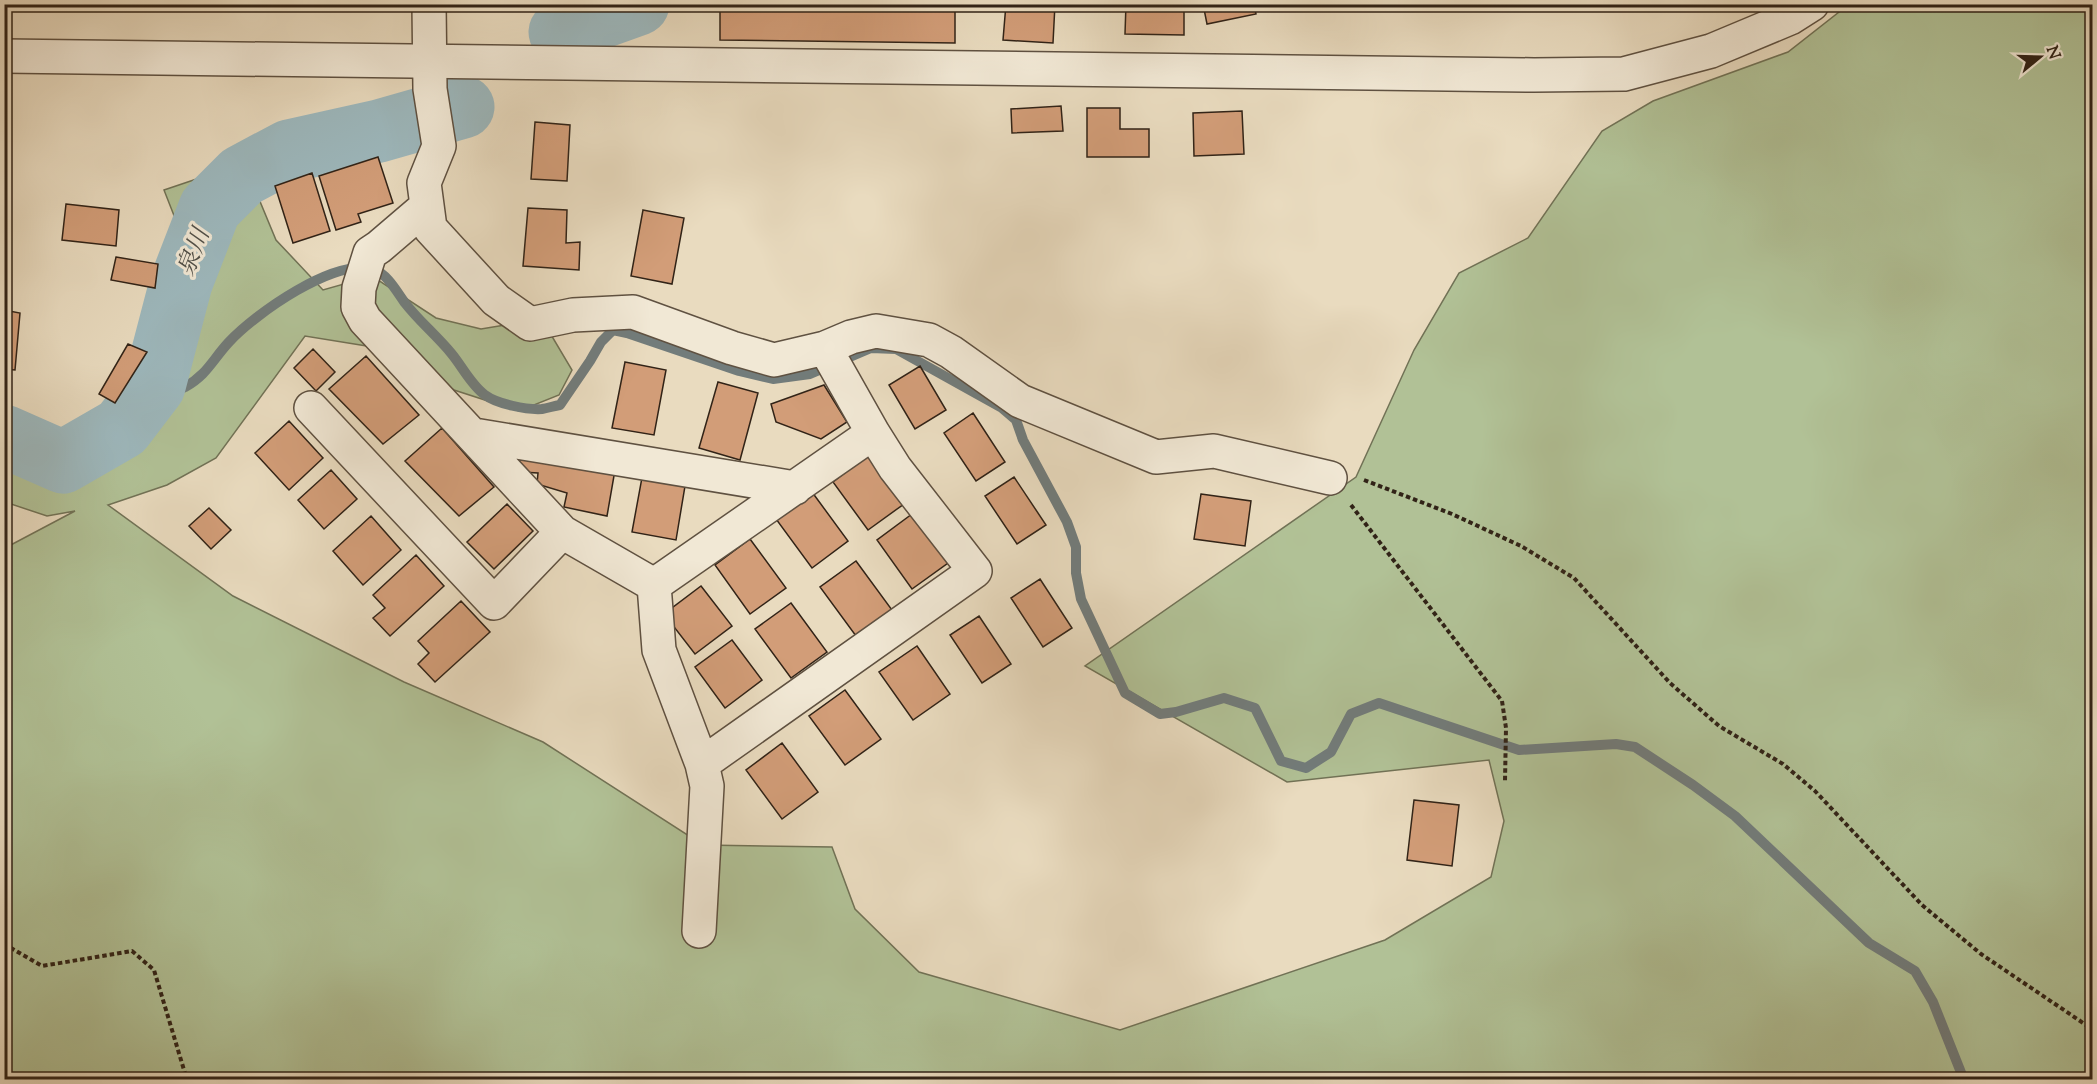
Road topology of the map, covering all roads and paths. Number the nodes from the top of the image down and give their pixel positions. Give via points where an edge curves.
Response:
1 (429, 4) edge
2 (1812, 4) edge
3 (4, 56) edge
4 (429, 76) junction
5 (427, 206) junction
6 (830, 358) junction
7 (311, 408) dead end
8 (873, 433) junction
9 (474, 435) junction
10 (1330, 478) junction
11 (795, 488) junction
12 (562, 532) junction
13 (654, 585) junction
14 (702, 764) junction
15 (1505, 781) dead end
16 (699, 931) dead end
17 (4, 944) edge
18 (2092, 1029) edge
19 (188, 1080) edge

1 - 4 street
2 - 4 street via 1790,18 1711,51 1624,74
3 - 4 street
4 - 5 street via 439,146 424,183
5 - 6 street via 430,228 496,300 530,324 573,315 633,312 774,360
5 - 9 street via 370,253 359,288 358,307 365,320
6 - 8 street
6 - 10 street via 851,337 876,331 928,340 1020,401 1156,457 1214,451
7 - 12 street via 494,603
8 - 11 street
8 - 14 street via 895,468 975,571
9 - 11 street
9 - 12 street
10 - 15 path via 1502,701
10 - 18 path via 1356,477 1452,514 1521,546 1574,578 1670,683 1719,726 1783,764 1815,791 1922,905 1981,954
11 - 13 street
12 - 13 street
13 - 14 street via 659,650
14 - 16 street via 706,786
17 - 19 path via 42,966 132,951 154,970

